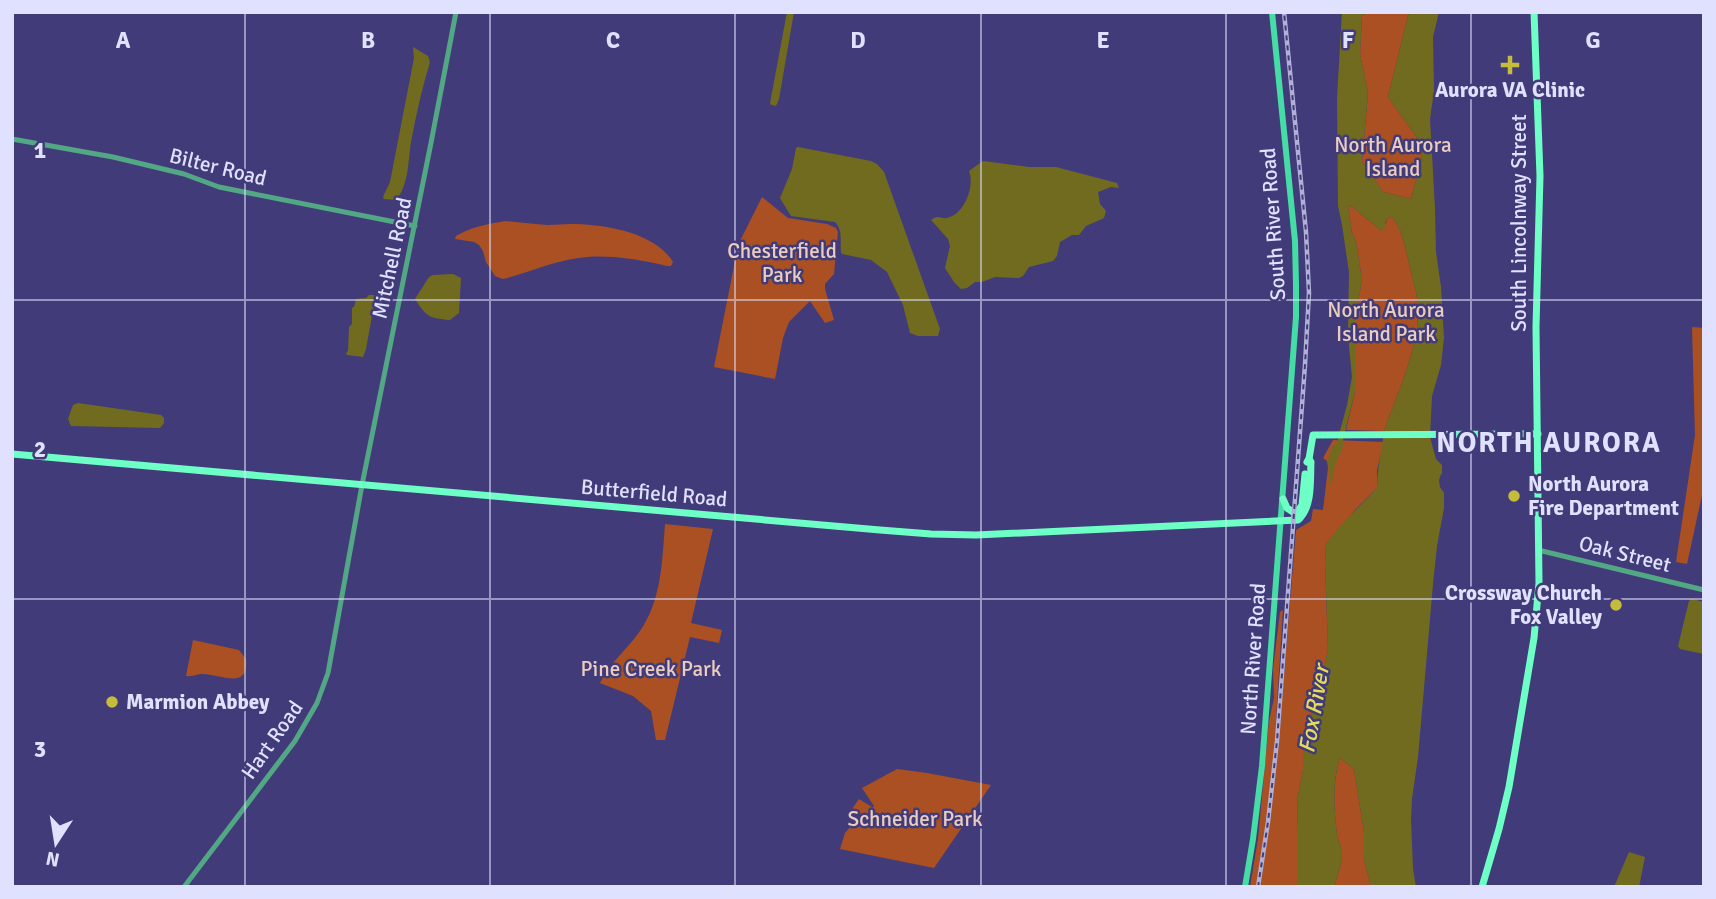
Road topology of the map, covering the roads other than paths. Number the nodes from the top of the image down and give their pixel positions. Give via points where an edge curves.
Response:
1 (456, 12) edge
2 (1272, 12) edge
3 (1534, 12) edge
4 (12, 139) edge
5 (415, 226) junction
6 (1287, 434) joint
7 (1538, 434) junction
8 (12, 454) edge
9 (1309, 459) junction
10 (362, 485) junction
11 (1283, 499) junction
12 (357, 509) joint
13 (1298, 511) junction
14 (1294, 520) junction
15 (1280, 521) junction
16 (1538, 550) junction
17 (1704, 590) edge
18 (184, 887) edge
19 (1245, 887) edge
20 (1482, 887) edge

1 - 5 street, Mitchell Road
2 - 6 main road, South River Road via 1296,260
3 - 7 main road, South Lincolnway Street via 1540,176
4 - 5 street, Bilter Road
5 - 10 street, Mitchell Road
6 - 11 main road, North River Road
7 - 9 main road via 1313,435
7 - 16 main road, South Lincolnway Street
8 - 10 main road, Butterfield Road
9 - 13 main road
9 - 14 main road via 1307,508 1302,518
10 - 12 street, Mitchell Road
10 - 15 main road, Butterfield Road via 931,534
11 - 13 main road via 1287,508
11 - 15 main road, North River Road
12 - 18 street, Hart Road via 328,673 317,702 295,741
13 - 14 main road
14 - 15 main road, Butterfield Road
15 - 19 main road, North River Road via 1262,766
16 - 17 street, Oak Street
16 - 20 main road, South Lincolnway Street via 1530,663 1504,810

